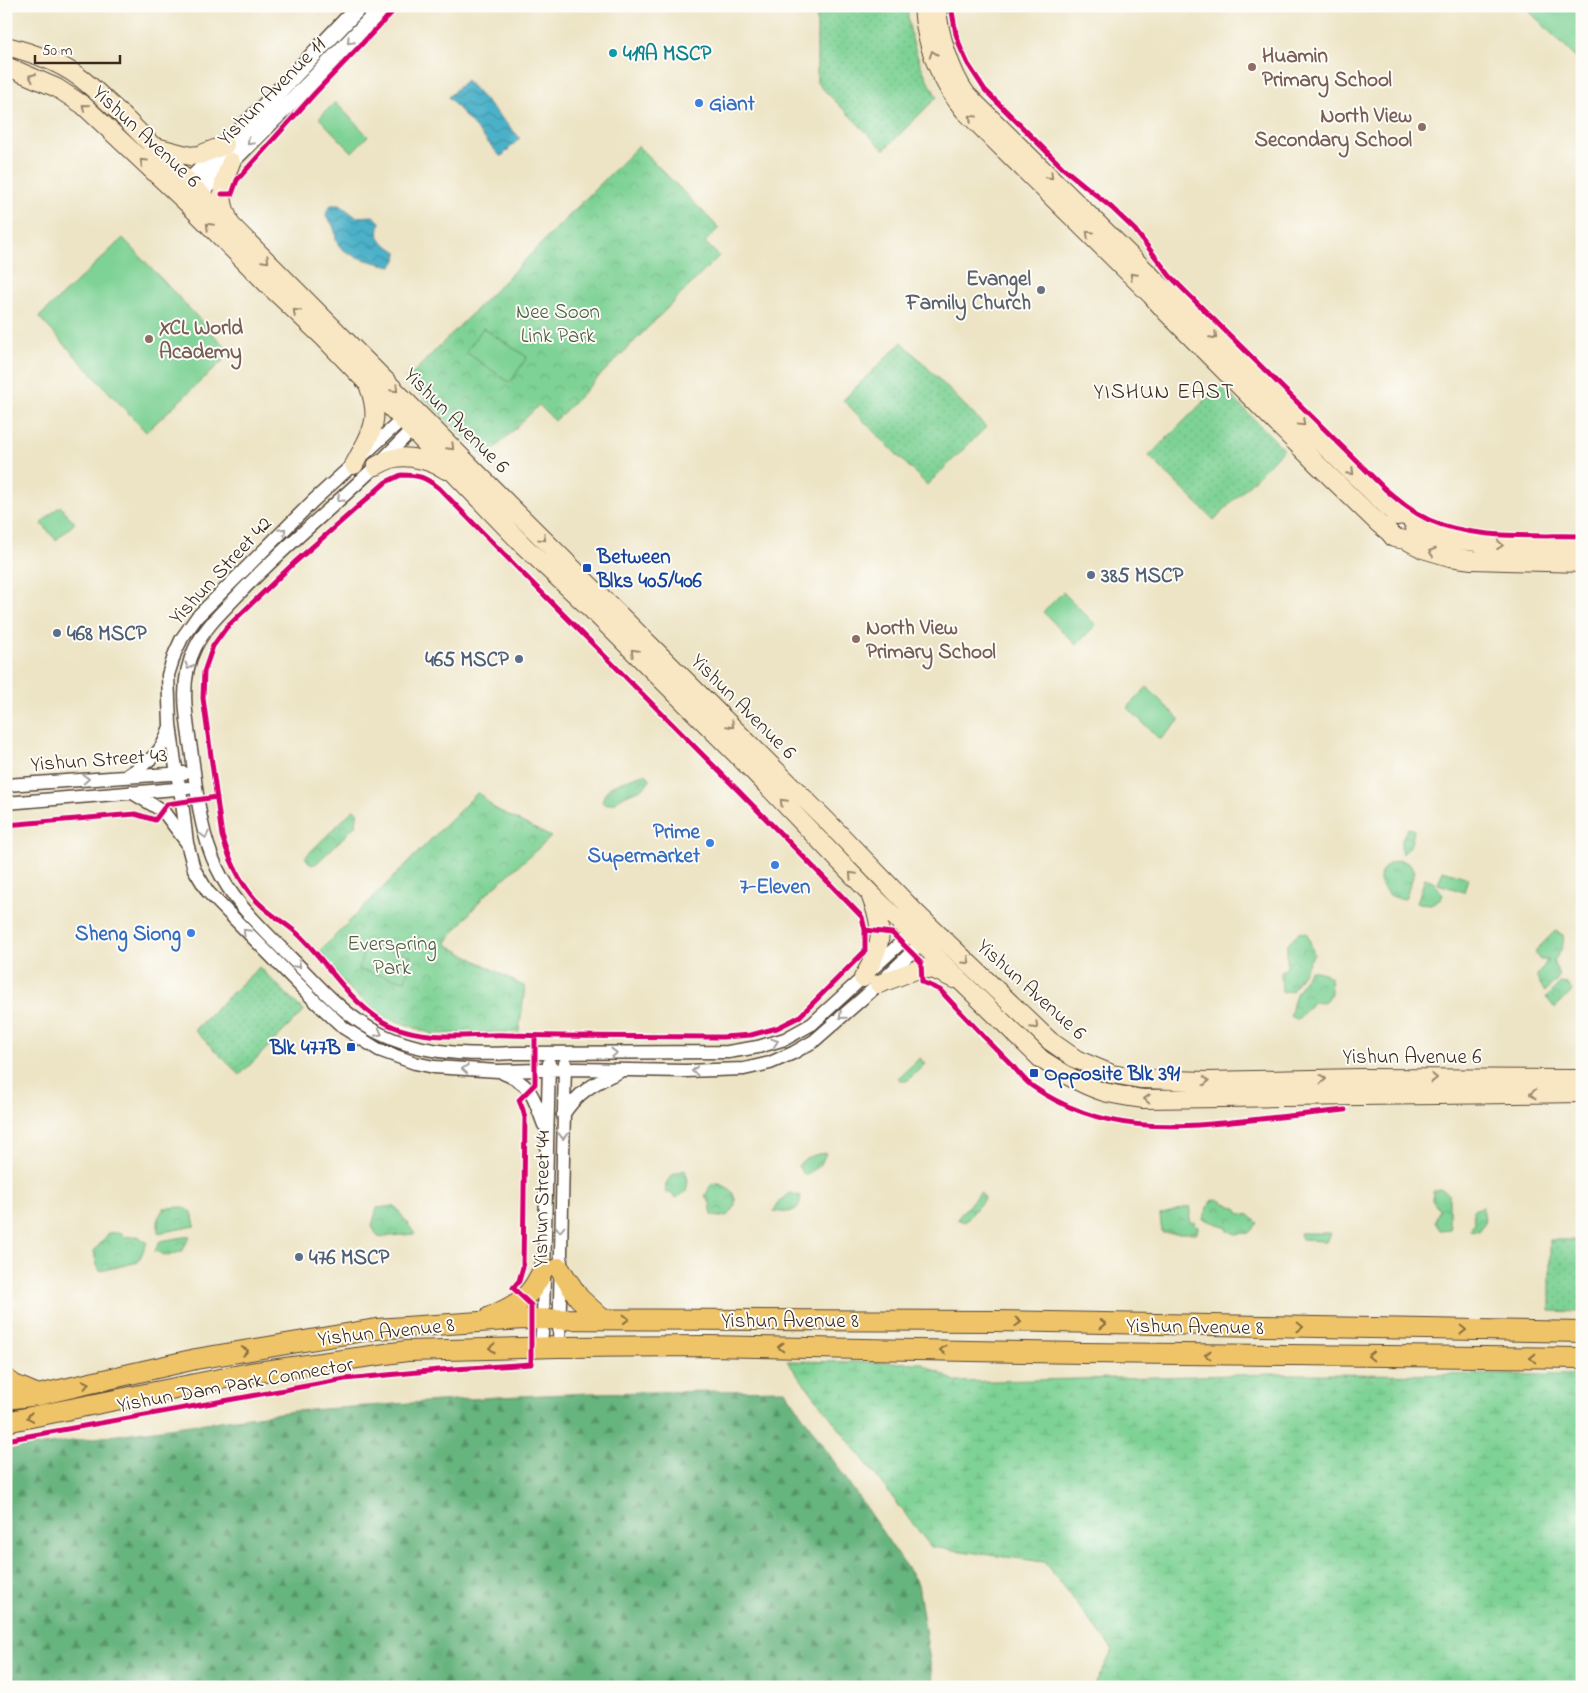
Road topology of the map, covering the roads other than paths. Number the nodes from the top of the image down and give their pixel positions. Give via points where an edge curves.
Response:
1 (360, 6) edge
2 (384, 6) edge
3 (924, 6) edge
4 (937, 6) edge
5 (6, 46) edge
6 (6, 66) edge
7 (264, 117) junction
8 (152, 146) junction
9 (225, 146) junction
10 (231, 162) junction
11 (188, 193) junction
12 (231, 226) junction
13 (1119, 253) junction
14 (367, 383) junction
15 (413, 419) junction
16 (354, 465) junction
17 (376, 466) junction
18 (457, 477) junction
19 (509, 505) junction
20 (1410, 534) junction
21 (524, 546) junction
22 (1582, 548) edge
23 (1582, 563) edge
24 (170, 724) junction
25 (194, 772) junction
26 (178, 773) junction
27 (126, 777) junction
28 (6, 785) edge
29 (196, 787) junction
30 (180, 789) junction
31 (131, 792) junction
32 (6, 803) edge
33 (187, 843) junction
34 (869, 892) junction
35 (923, 932) junction
36 (871, 981) junction
37 (964, 983) junction
38 (549, 1053) junction
39 (565, 1053) junction
40 (549, 1070) junction
41 (564, 1070) junction
42 (498, 1071) junction
43 (621, 1071) junction
44 (1385, 1078) junction
45 (1582, 1079) edge
46 (1582, 1093) edge
47 (1385, 1096) junction
48 (563, 1115) junction
49 (547, 1132) junction
50 (552, 1267) junction
51 (551, 1319) junction
52 (602, 1319) junction
53 (479, 1322) junction
54 (1582, 1332) edge
55 (550, 1347) junction
56 (1582, 1358) edge
57 (6, 1379) edge
58 (38, 1395) junction
59 (6, 1400) edge
60 (6, 1422) edge

1 - 7 street, Yishun Avenue 11
2 -> 7 street, Yishun Avenue 11
13 -> 3 main road via 953,98 928,40
4 -> 13 main road via 945,46 963,89
5 - 8 main road, Yishun Avenue 6 via 57,64 78,76
11 -> 6 main road, Yishun Avenue 6 via 83,105 58,88
7 - 9 street, Yishun Avenue 11
7 -> 10 street, Yishun Avenue 11
8 - 9 main road via 190,156
8 - 11 main road, Yishun Avenue 6
9 - 11 street, Yishun Avenue 11
10 - 11 street, Yishun Avenue 11
10 - 12 main road via 222,194 222,207
11 - 12 main road, Yishun Avenue 6
14 -> 11 main road, Yishun Avenue 6
12 -> 15 main road, Yishun Avenue 6
13 - 20 main road via 1317,464 1379,524 1393,524 1404,515 1412,520
14 - 15 main road, Yishun Avenue 6
14 - 16 main road via 374,400 376,420
15 - 16 street, Yishun Street 42
15 - 17 street, Yishun Street 42
15 - 18 main road, Yishun Avenue 6
15 -> 19 main road, Yishun Avenue 6
24 -> 16 street, Yishun Street 42 via 168,675 182,638 197,617 313,501
17 - 18 main road via 395,458 417,459 434,463
17 -> 25 street, Yishun Street 42 via 258,574 210,623 194,648 186,676 186,710
18 - 21 main road, Yishun Avenue 6
19 - 21 main road via 507,518 520,532
19 -> 35 main road, Yishun Avenue 6 via 697,690
20 -> 22 main road via 1485,543
23 -> 20 main road via 1450,557 1423,549
34 -> 21 main road, Yishun Avenue 6 via 753,771
24 - 26 street, Yishun Street 42
24 - 27 street via 165,743 154,757
25 - 26 street, Yishun Street 43
25 - 29 street, Yishun Street 42
26 - 27 street, Yishun Street 43
26 - 30 street, Yishun Street 42
28 -> 27 street, Yishun Street 43
29 - 30 street, Yishun Street 43
29 -> 38 street, Yishun Street 42 via 206,838 228,889 242,909 359,1022 406,1044 445,1052 480,1055
30 - 31 street, Yishun Street 43
30 - 33 street, Yishun Street 42
31 - 32 street, Yishun Street 43
31 - 33 street via 163,811
42 -> 33 street, Yishun Street 42 via 434,1067 414,1062 379,1050 344,1028 208,892 194,869
34 - 35 main road, Yishun Avenue 6
34 - 36 main road via 879,916 879,944
35 - 36 street, Yishun Street 42
35 - 37 main road, Yishun Avenue 6
35 -> 44 main road, Yishun Avenue 6 via 1050,1041 1076,1059 1112,1074 1140,1079 1207,1081
36 - 37 main road via 920,968 935,970
39 -> 36 street, Yishun Street 42 via 728,1052 758,1047 785,1039 812,1024
36 -> 43 street, Yishun Street 42 via 814,1041 770,1063 744,1069
47 -> 37 main road, Yishun Avenue 6 via 1143,1099 1104,1092 1068,1076 1041,1059
38 - 39 street, Yishun Street 42
38 - 40 street, Yishun Street 44
39 - 41 street, Yishun Street 44
40 - 41 street, Yishun Street 42
40 - 42 street, Yishun Street 42
40 - 49 street, Yishun Street 44
41 - 43 street, Yishun Street 42
41 - 48 street, Yishun Street 44
42 - 49 street via 530,1089
43 - 48 street via 583,1091
44 -> 45 main road, Yishun Avenue 6
44 - 47 main road
46 -> 47 main road, Yishun Avenue 6
48 -> 50 street, Yishun Street 44
49 - 50 street, Yishun Street 44
50 - 51 street, Yishun Street 44
50 - 52 main road via 578,1298
50 - 53 main road via 524,1299
51 - 52 main road, Yishun Avenue 8
51 - 53 main road, Yishun Avenue 8
51 - 55 street, Yishun Street 44
51 - 55 street, Yishun Street 44
52 -> 54 main road, Yishun Avenue 8 via 993,1321
58 -> 53 main road, Yishun Avenue 8 via 196,1359 376,1328
56 -> 55 main road, Yishun Avenue 8 via 1084,1354 708,1346
55 -> 60 main road, Yishun Avenue 8 via 397,1352 250,1373
57 - 58 main road
58 - 59 main road, Yishun Avenue 8

